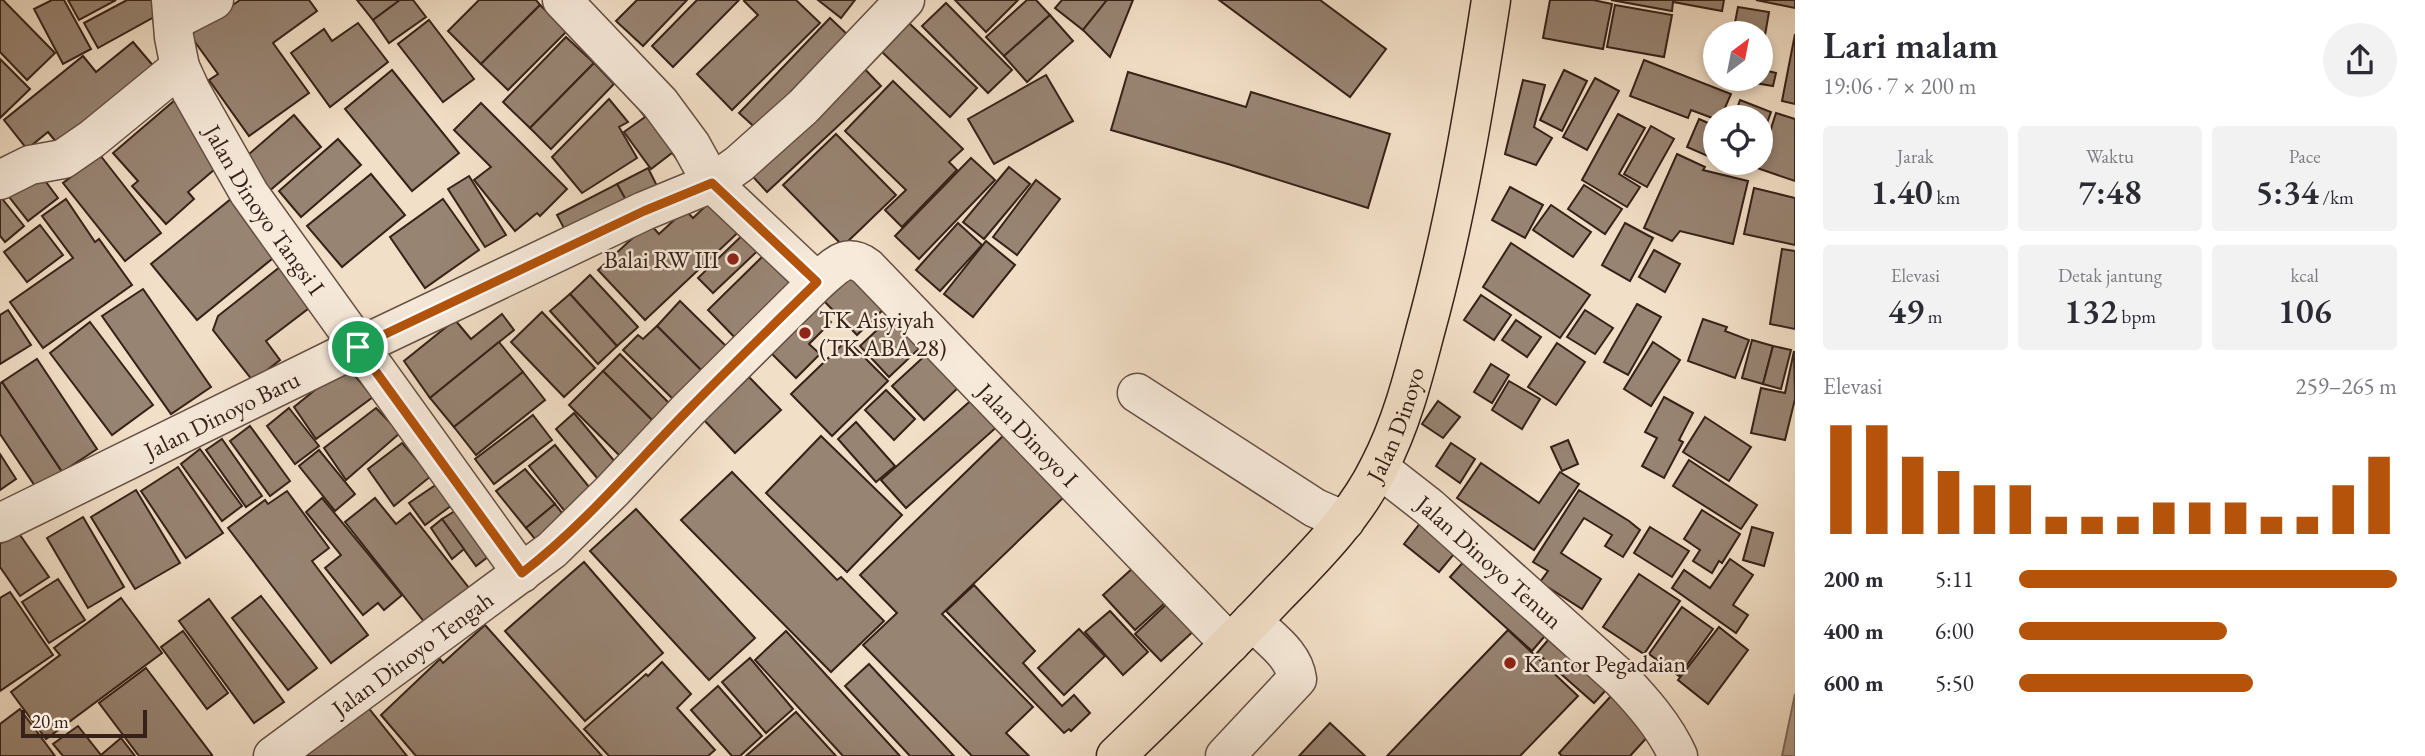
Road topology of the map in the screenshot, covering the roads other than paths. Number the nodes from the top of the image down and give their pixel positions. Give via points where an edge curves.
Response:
1 (214, 0) edge
2 (562, 0) edge
3 (905, 0) edge
4 (1490, 0) edge
5 (172, 10) edge
6 (180, 67) junction
7 (0, 180) edge
8 (712, 183) junction
9 (817, 282) junction
10 (358, 347) junction
11 (1137, 393) dead end
12 (1379, 468) junction
13 (1345, 521) junction
14 (0, 523) edge
15 (522, 573) junction
16 (1241, 632) junction
17 (1123, 754) edge
18 (273, 756) edge
19 (1225, 756) edge
20 (1678, 756) edge

1 - 5 street
2 - 8 street via 660,103
3 - 8 street, Jalan Dinoyo Baru via 803,107
4 - 12 main road, Jalan Dinoyo via 1476,100 1438,286 1414,375
5 - 6 street, Jalan Dinoyo Tangsi I
6 - 7 street via 63,159 30,165
6 - 10 street, Jalan Dinoyo Tangsi I via 249,193
8 - 9 street
8 - 10 street, Jalan Dinoyo Baru
9 - 15 street, Jalan Dinoyo Tengah via 587,517
9 - 16 street, Jalan Dinoyo I via 849,259 867,267
10 - 14 street, Jalan Dinoyo Baru
10 - 15 street, Jalan Dinoyo Tangsi I
11 - 13 street via 1315,508
12 - 13 main road, Jalan Dinoyo
12 - 20 street, Jalan Dinoyo Tenun via 1621,679 1645,704
13 - 16 main road, Jalan Dinoyo
15 - 18 street, Jalan Dinoyo Tengah
16 - 17 main road, Jalan Dinoyo
16 - 19 street via 1289,656 1297,679

